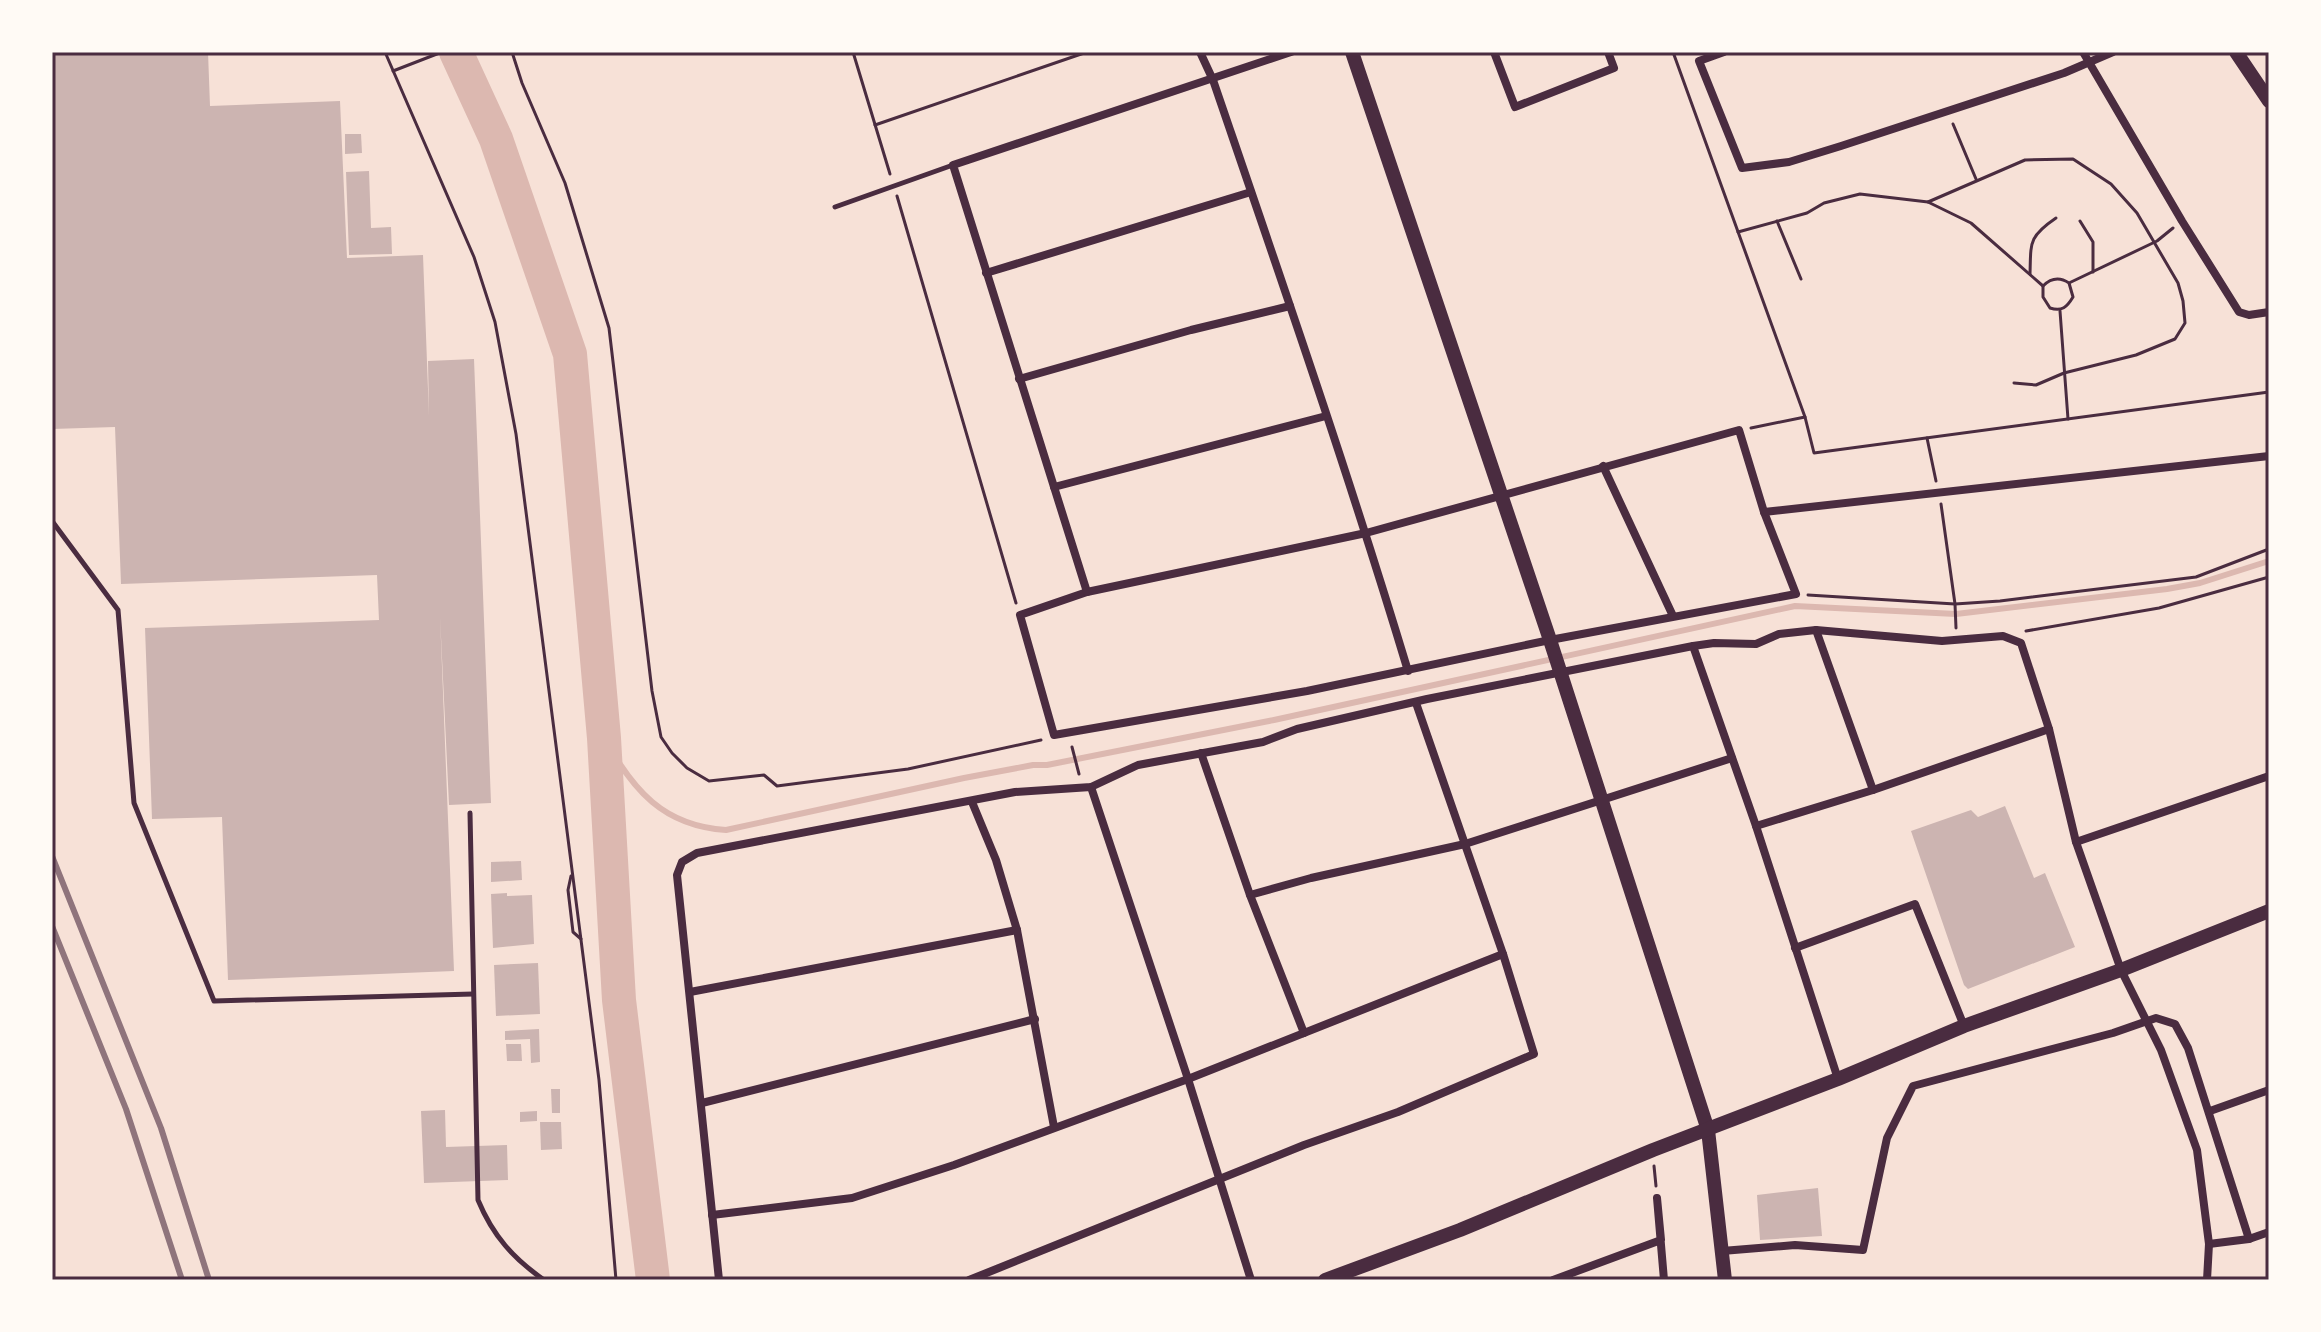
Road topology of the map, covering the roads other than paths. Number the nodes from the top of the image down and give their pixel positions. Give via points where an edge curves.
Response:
1 (1200, 52) edge
2 (1291, 52) edge
3 (1352, 52) edge
4 (1494, 52) edge
5 (1608, 52) edge
6 (1724, 52) edge
7 (2083, 52) edge
8 (2113, 52) edge
9 (2236, 52) edge
10 (2088, 61) junction
11 (1213, 80) junction
12 (2269, 101) edge
13 (953, 165) junction
14 (1251, 192) junction
15 (835, 207) dead end
16 (986, 273) junction
17 (1290, 306) junction
18 (2269, 312) edge
19 (1019, 379) junction
20 (1326, 416) junction
21 (2269, 456) edge
22 (1603, 466) junction
23 (1054, 487) junction
24 (1499, 494) junction
25 (1764, 512) junction
26 (52, 521) edge
27 (1366, 533) junction
28 (1087, 592) junction
29 (1673, 616) junction
30 (1816, 630) junction
31 (1550, 643) junction
32 (1693, 646) junction
33 (1408, 671) junction
34 (1560, 672) junction
35 (1416, 703) junction
36 (2049, 729) junction
37 (1201, 753) junction
38 (1732, 758) junction
39 (2269, 776) edge
40 (1091, 787) junction
41 (1873, 790) junction
42 (1601, 800) junction
43 (972, 802) junction
44 (470, 813) dead end
45 (1756, 826) junction
46 (2076, 842) junction
47 (1465, 844) junction
48 (1250, 895) junction
49 (2269, 911) edge
50 (1017, 930) junction
51 (1795, 948) junction
52 (1503, 954) junction
53 (2121, 970) junction
54 (690, 992) junction
55 (473, 994) junction
56 (1035, 1019) junction
57 (1964, 1026) junction
58 (1304, 1033) junction
59 (1188, 1079) junction
60 (1838, 1079) junction
61 (2269, 1090) edge
62 (702, 1103) junction
63 (2210, 1111) junction
64 (1054, 1127) junction
65 (1708, 1130) junction
66 (1219, 1179) junction
67 (712, 1215) junction
68 (2269, 1232) edge
69 (2249, 1239) junction
70 (2209, 1244) junction
71 (1722, 1251) junction
72 (544, 1280) edge
73 (719, 1280) edge
74 (969, 1280) edge
75 (1251, 1280) edge
76 (1325, 1280) edge
77 (1553, 1280) edge
78 (1664, 1280) edge
79 (1725, 1280) edge
80 (2207, 1280) edge

1 - 11 street
2 - 11 street
3 - 24 street
4 - 5 street via 1515,107 1614,68
6 - 10 street via 1699,61 1742,168 1789,162
7 - 10 street
8 - 10 street
9 - 12 street
10 - 18 street via 2239,312
11 - 13 street
11 - 14 street
13 - 15 lane
13 - 16 street
14 - 16 street
14 - 17 street
16 - 19 street
17 - 19 street
17 - 20 street
19 - 23 street
20 - 23 street
20 - 27 street
21 - 25 street
22 - 24 street
22 - 25 street via 1739,430
22 - 29 street
23 - 28 street
24 - 27 street
24 - 31 street
25 - 29 street via 1796,594
26 - 55 lane via 118,610 134,803 214,1001
27 - 28 street
27 - 33 street
28 - 33 street via 1020,615 1054,735
29 - 31 street
30 - 32 street via 1779,634 1756,644
30 - 36 street via 1942,641 2003,636 2021,643
30 - 41 street
31 - 33 street
31 - 34 street
32 - 34 street
32 - 38 street
34 - 35 street
34 - 42 street
35 - 37 street
35 - 47 street
36 - 41 street
36 - 46 street
37 - 40 street via 1138,765
37 - 48 street
38 - 42 street
38 - 45 street
39 - 46 street
40 - 43 street via 1015,792
40 - 59 street
41 - 45 street
42 - 47 street
42 - 65 street
43 - 50 street
43 - 54 street via 697,853 682,862 677,875
44 - 55 lane
45 - 51 street
46 - 53 street
47 - 48 street
47 - 52 street
48 - 58 street
49 - 53 street
50 - 54 street
50 - 56 street
51 - 57 street via 1915,904
51 - 60 street
52 - 58 street
52 - 66 street via 1534,1054
53 - 57 street
53 - 70 street via 2161,1050 2197,1150
54 - 62 street
55 - 72 lane via 478,1200 503,1246
56 - 62 street
56 - 64 street
57 - 60 street
58 - 59 street
59 - 64 street
59 - 66 street
60 - 65 street
61 - 63 street
62 - 67 street
63 - 69 street
63 - 71 street via 2175,1024 2156,1018 1913,1086 1887,1138 1863,1250 1795,1245
64 - 67 street via 852,1198
65 - 71 street
65 - 76 street
66 - 74 street
66 - 75 street
67 - 73 street
68 - 69 street
69 - 70 street
70 - 80 street
71 - 79 street
77 - 78 street via 1661,1240 1657,1198

